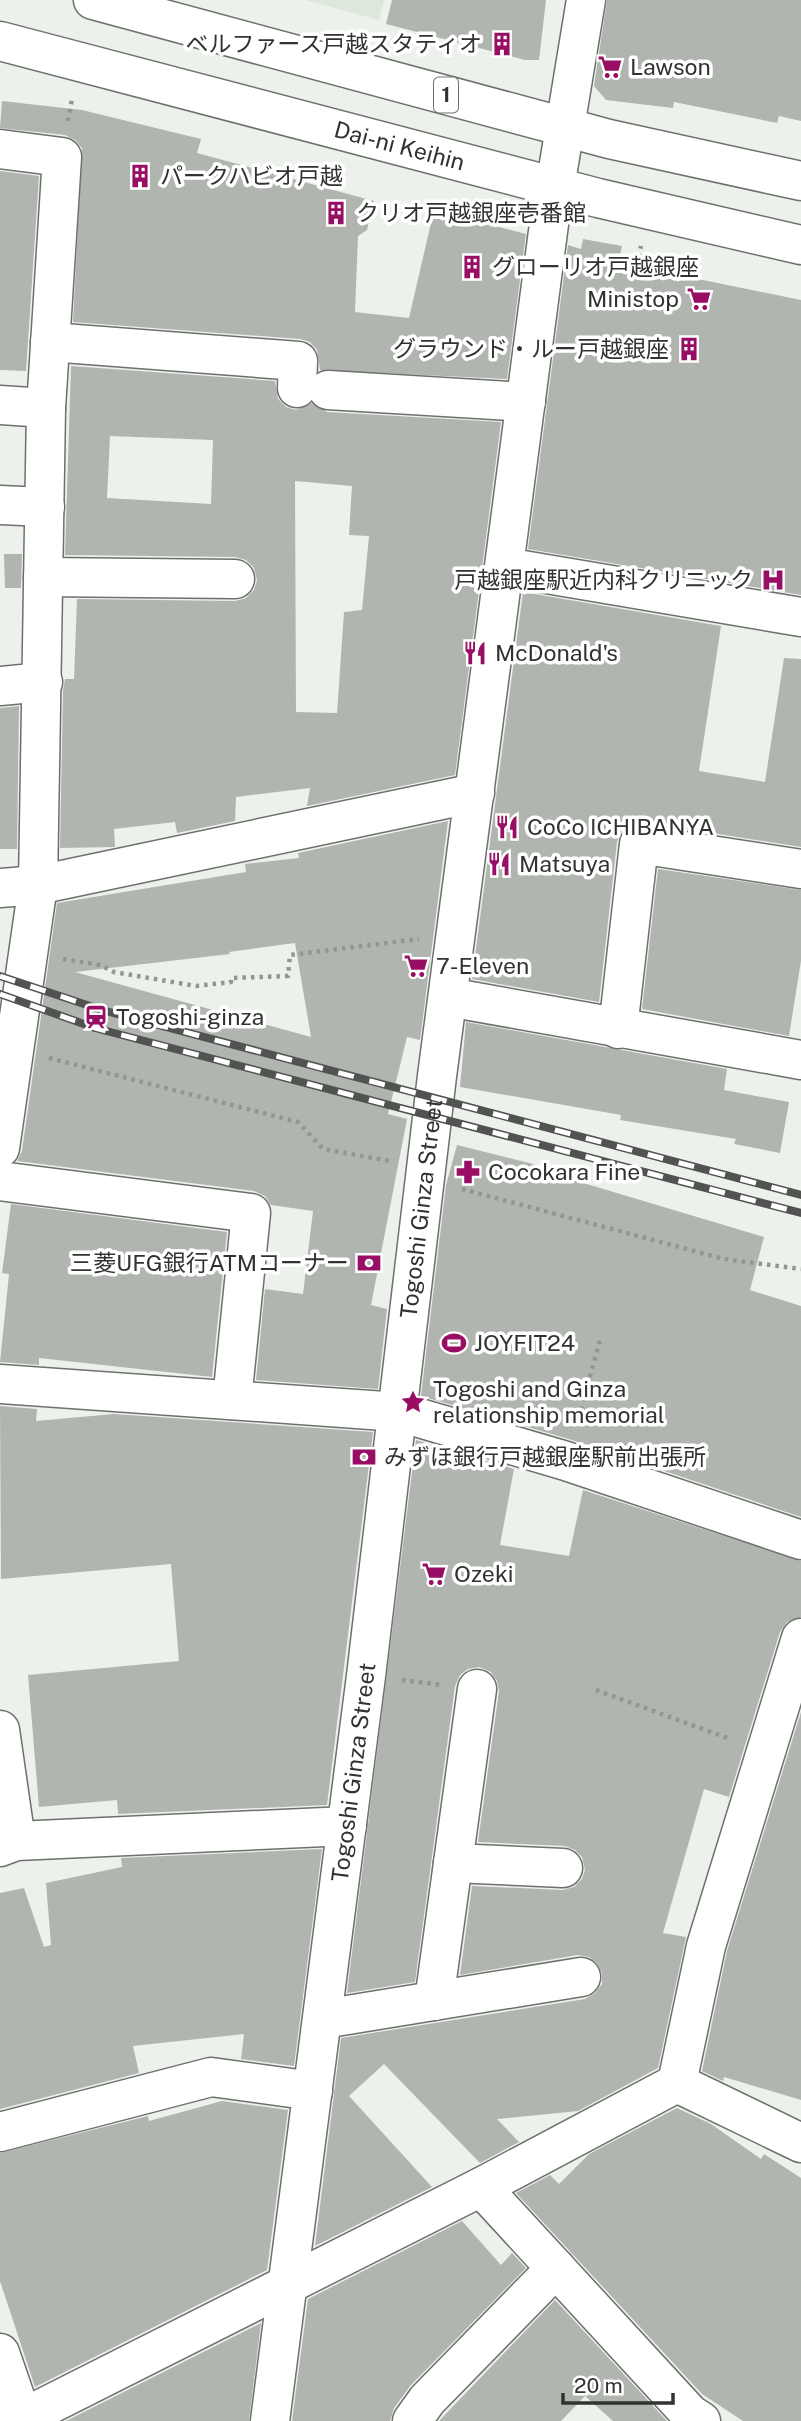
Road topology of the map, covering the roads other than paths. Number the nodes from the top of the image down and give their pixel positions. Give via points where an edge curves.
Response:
1 (93, 0) edge
2 (586, 0) edge
3 (0, 41) edge
4 (567, 128) junction
5 (0, 149) edge
6 (801, 181) edge
7 (556, 186) junction
8 (801, 245) edge
9 (50, 342) junction
10 (526, 402) junction
11 (0, 405) edge
12 (46, 408) junction
13 (0, 505) edge
14 (45, 507) junction
15 (505, 567) junction
16 (43, 577) junction
17 (235, 579) dead end
18 (801, 617) edge
19 (43, 682) junction
20 (0, 686) edge
21 (475, 793) junction
22 (801, 869) edge
23 (38, 885) junction
24 (0, 888) edge
25 (448, 997) junction
26 (618, 1028) junction
27 (11, 1031) edge
28 (801, 1060) edge
29 (0, 1148) edge
30 (0, 1181) edge
31 (0, 1384) edge
32 (232, 1400) junction
33 (399, 1412) junction
34 (801, 1540) edge
35 (801, 1638) edge
36 (477, 1689) road end
37 (0, 1730) edge
38 (347, 1825) junction
39 (8, 1844) edge
40 (453, 1863) junction
41 (563, 1868) dead end
42 (581, 1977) dead end
43 (434, 2001) junction
44 (323, 2019) junction
45 (677, 2082) junction
46 (313, 2091) junction
47 (0, 2132) edge
48 (801, 2143) edge
49 (481, 2187) junction
50 (556, 2268) junction
51 (287, 2286) junction
52 (0, 2353) edge
53 (19, 2419) edge
54 (692, 2419) edge
55 (270, 2421) edge
56 (412, 2421) edge

1 - 4 main road, 1
2 - 4 main road, Togoshi Ginza Street
3 - 7 main road, Dai-ni Keihin
4 - 6 main road, 1
4 - 7 main road, Togoshi Ginza Street
5 - 9 main road via 61,157
7 - 8 main road, Dai-ni Keihin
7 - 10 main road, Togoshi Ginza Street
9 - 10 main road via 298,360 313,389
9 - 12 main road
10 - 15 main road, Togoshi Ginza Street
11 - 12 main road
12 - 14 main road
13 - 14 main road
14 - 16 main road
15 - 18 main road
15 - 21 main road, Togoshi Ginza Street
16 - 17 main road
16 - 19 main road
19 - 20 main road
19 - 23 main road
21 - 23 main road
21 - 25 main road, Togoshi Ginza Street
22 - 26 main road via 639,844
23 - 24 main road
23 - 27 main road
25 - 26 main road
25 - 33 main road, Togoshi Ginza Street
26 - 28 main road
27 - 29 main road
30 - 32 main road via 251,1213
31 - 32 main road
32 - 33 main road
33 - 34 main road via 566,1461
33 - 38 main road, Togoshi Ginza Street
35 - 45 main road via 706,1946
36 - 40 main road
37 - 39 main road
38 - 39 main road
38 - 44 main road, Togoshi Ginza Street
40 - 41 main road
40 - 43 main road
42 - 43 main road
43 - 44 main road
44 - 46 main road, Togoshi Ginza Street
45 - 48 main road
45 - 49 main road
46 - 47 main road via 211,2077
46 - 51 main road, Togoshi Ginza Street
49 - 50 main road
49 - 51 main road
50 - 54 main road
50 - 56 main road
51 - 53 main road
51 - 55 main road, Togoshi Ginza Street
52 - 53 main road

